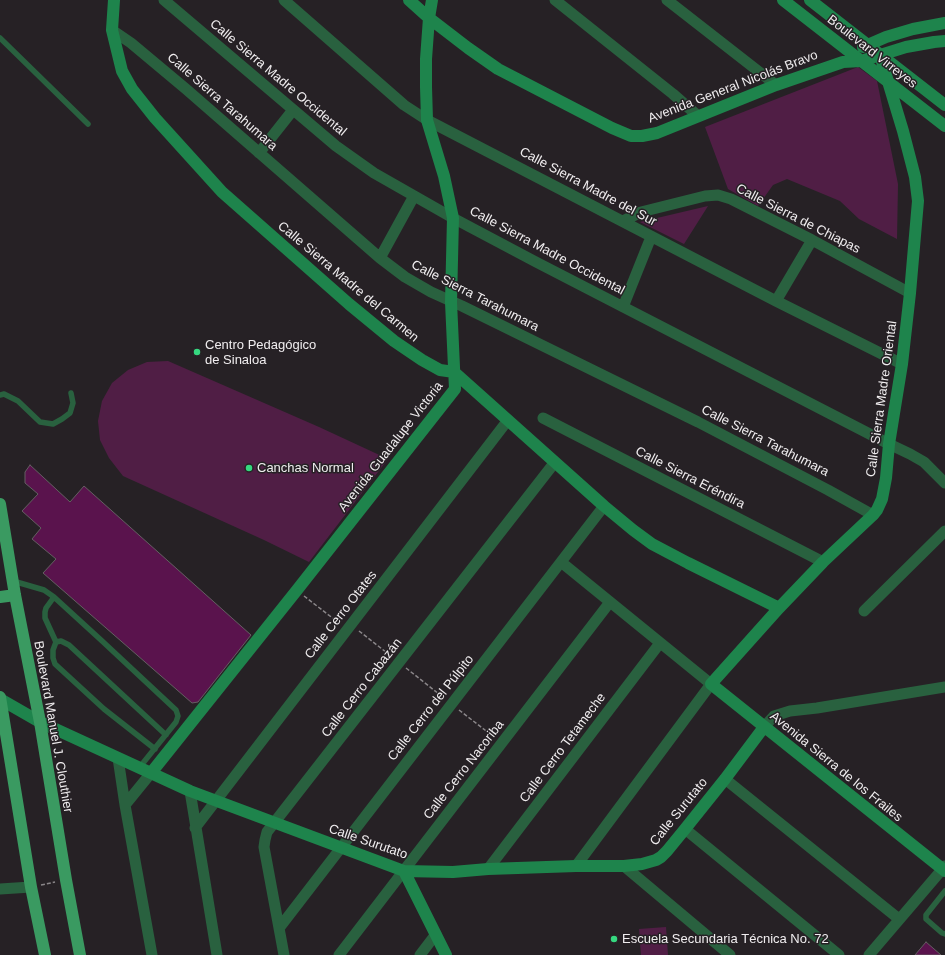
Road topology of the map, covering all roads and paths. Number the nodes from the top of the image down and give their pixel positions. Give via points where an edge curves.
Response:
1 (114, 0) edge
2 (164, 0) edge
3 (284, 0) edge
4 (409, 0) edge
5 (432, 0) edge
6 (555, 0) edge
7 (667, 0) edge
8 (783, 0) edge
9 (810, 0) edge
10 (429, 18) junction
11 (945, 23) edge
12 (112, 30) junction
13 (0, 38) edge
14 (945, 41) edge
15 (867, 45) junction
16 (880, 54) junction
17 (851, 58) junction
18 (887, 81) junction
19 (776, 85) junction
20 (945, 105) edge
21 (293, 110) junction
22 (698, 116) junction
23 (428, 120) junction
24 (88, 124) dead end
25 (945, 126) edge
26 (259, 152) junction
27 (414, 196) junction
28 (453, 218) junction
29 (623, 221) junction
30 (651, 237) junction
31 (812, 240) junction
32 (380, 258) junction
33 (910, 293) junction
34 (776, 301) junction
35 (451, 302) junction
36 (623, 307) junction
37 (902, 364) junction
38 (454, 372) junction
39 (71, 393) dead end
40 (0, 395) edge
41 (543, 418) dead end
42 (508, 420) junction
43 (889, 444) junction
44 (556, 462) junction
45 (945, 483) edge
46 (0, 504) edge
47 (604, 506) junction
48 (873, 515) junction
49 (945, 531) edge
50 (561, 562) junction
51 (824, 562) junction
52 (13, 581) junction
53 (15, 595) junction
54 (0, 597) edge
55 (54, 597) junction
56 (610, 602) junction
57 (779, 608) junction
58 (864, 611) dead end
59 (56, 642) junction
60 (660, 643) junction
61 (711, 684) junction
62 (945, 687) edge
63 (0, 699) edge
64 (40, 722) junction
65 (764, 727) junction
66 (166, 735) junction
67 (155, 749) junction
68 (118, 758) junction
69 (139, 768) junction
70 (150, 773) junction
71 (725, 779) junction
72 (190, 791) junction
73 (216, 801) junction
74 (125, 805) junction
75 (275, 822) junction
76 (195, 828) junction
77 (685, 829) junction
78 (341, 848) junction
79 (576, 866) junction
80 (624, 866) junction
81 (944, 868) edge
82 (488, 869) junction
83 (404, 871) junction
84 (66, 880) junction
85 (31, 887) junction
86 (0, 889) edge
87 (945, 892) edge
88 (945, 902) edge
89 (899, 920) junction
90 (280, 927) junction
91 (436, 934) junction
92 (945, 934) edge
93 (45, 955) edge
94 (80, 955) edge
95 (152, 955) edge
96 (217, 955) edge
97 (284, 955) edge
98 (339, 955) edge
99 (420, 955) edge
100 (446, 955) edge
101 (730, 955) edge
102 (839, 955) edge
103 (869, 955) edge

1 - 12 street, Calle Sierra Madre del Carmen
2 - 21 street, Calle Sierra Madre Occidental
3 - 23 street, Calle Sierra Madre del Sur via 404,105
4 - 10 street, Avenida General Nicolás Bravo
5 - 10 street, Avenida Guadalupe Victoria
6 - 22 street
7 - 19 street
8 - 17 street, Boulevard Virreyes
9 - 15 street, Boulevard Virreyes
10 - 22 street, Avenida General Nicolás Bravo via 498,69 631,136 657,133
10 - 23 street, Avenida Guadalupe Victoria via 426,59
11 - 15 street, Avenida General Nicolás Bravo via 913,29
12 - 26 street, Calle Sierra Tarahumara
12 - 38 street, Calle Sierra Madre del Carmen via 122,71 132,89 222,192 394,341 440,370
13 - 24 lane
14 - 16 street, Avenida General Nicolás Bravo
15 - 16 street, Boulevard Virreyes
15 - 17 street, Avenida General Nicolás Bravo
16 - 17 street, Avenida General Nicolás Bravo
16 - 18 street, Calle Sierra Madre Oriental
16 - 20 street, Boulevard Virreyes
17 - 18 street, Boulevard Virreyes
17 - 19 street, Avenida General Nicolás Bravo
18 - 25 street, Boulevard Virreyes
18 - 33 street, Calle Sierra Madre Oriental via 915,177 918,201
19 - 22 street, Avenida General Nicolás Bravo
21 - 26 street
21 - 27 street, Calle Sierra Madre Occidental via 336,146
23 - 28 street, Avenida Guadalupe Victoria
23 - 29 street, Calle Sierra Madre del Sur
26 - 32 street, Calle Sierra Tarahumara
27 - 28 street, Calle Sierra Madre Occidental
27 - 32 street
28 - 35 street, Avenida Guadalupe Victoria
28 - 36 street, Calle Sierra Madre Occidental
29 - 30 street, Calle Sierra Madre del Sur
29 - 31 street, Calle Sierra de Chiapas via 641,212 718,195 731,199
30 - 34 street, Calle Sierra Madre del Sur
30 - 36 street
31 - 33 street, Calle Sierra de Chiapas
31 - 34 street
32 - 35 street, Calle Sierra Tarahumara via 405,277
33 - 37 street, Calle Sierra Madre Oriental
34 - 37 street, Calle Sierra Madre del Sur
35 - 38 street, Avenida Guadalupe Victoria
35 - 48 street, Calle Sierra Tarahumara via 690,419
36 - 43 street, Calle Sierra Madre Occidental
37 - 43 street, Calle Sierra Madre Oriental
38 - 42 street, Calle Sierra Madre del Carmen
38 - 70 street, Avenida Guadalupe Victoria via 455,388
39 - 40 lane via 73,403 70,413 53,424 40,422 18,401 4,394
41 - 51 street, Calle Sierra Eréndira
42 - 44 street, Calle Sierra Madre del Carmen
42 - 73 street, Calle Cerro Otates
43 - 45 street, Calle Sierra Madre Occidental via 924,462
43 - 48 street, Calle Sierra Madre Oriental via 882,500
44 - 47 street, Calle Sierra Madre del Carmen
44 - 75 street, Calle Cerro Cabazán
46 - 52 main road, Boulevard Manuel J. Clouthier
47 - 50 street, Calle Cerro del Púlpito
47 - 57 street, Calle Sierra Madre del Carmen via 652,544
48 - 51 street, Calle Sierra Madre Oriental
49 - 58 street
50 - 56 street
50 - 78 street, Calle Cerro del Púlpito
51 - 57 street, Calle Sierra Madre Oriental
52 - 53 main road, Boulevard Manuel J. Clouthier
52 - 55 lane via 44,590
53 - 54 main road
53 - 64 main road, Boulevard Manuel J. Clouthier
55 - 59 lane via 46,608 45,618
55 - 66 lane via 176,710 176,722
56 - 60 street
56 - 83 street, Calle Cerro Nacoriba
57 - 61 street, Calle Sierra Madre Oriental
59 - 66 lane via 61,641 69,645
59 - 67 lane via 53,650 55,664 104,709
60 - 61 street
60 - 82 street, Calle Cerro Tetameche
61 - 65 street, Avenida Sierra de los Frailes
61 - 79 street
62 - 65 street via 790,711 774,716
63 - 64 street, Calle Surutato
63 - 85 main road
64 - 68 street, Calle Surutato
64 - 84 main road, Boulevard Manuel J. Clouthier
65 - 71 street, Calle Surutato
65 - 81 street, Avenida Sierra de los Frailes
66 - 67 lane
67 - 69 lane
68 - 69 street, Calle Surutato
68 - 74 street
69 - 70 street, Calle Surutato
70 - 72 street, Calle Surutato
70 - 74 street
71 - 77 street, Calle Surutato
71 - 89 street
72 - 73 street, Calle Surutato
72 - 76 street
73 - 75 street, Calle Surutato
73 - 76 street, Calle Cerro Otates
74 - 95 street
75 - 78 street, Calle Surutato
75 - 90 street, Calle Cerro Cabazán via 267,832 264,847
76 - 96 street
77 - 80 street, Calle Surutato via 661,858
77 - 102 street
78 - 83 street, Calle Surutato
78 - 90 street, Calle Cerro del Púlpito
79 - 80 street, Calle Surutato
79 - 82 street, Calle Surutato
80 - 101 street
81 - 89 street
82 - 83 street, Calle Surutato via 453,872
83 - 91 street
83 - 98 street, Calle Cerro Nacoriba
84 - 85 path
84 - 94 main road, Boulevard Manuel J. Clouthier
85 - 86 street
85 - 93 main road
87 - 88 lane
87 - 92 lane via 926,915 926,919
89 - 103 street
90 - 97 street, Calle Cerro Cabazán
91 - 99 street
91 - 100 street

